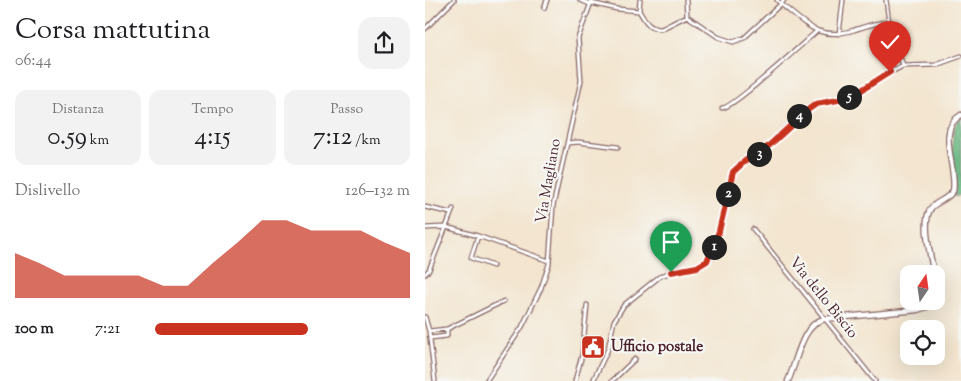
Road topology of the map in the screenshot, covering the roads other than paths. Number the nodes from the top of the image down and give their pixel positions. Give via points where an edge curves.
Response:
1 (454, 0) edge
2 (547, 0) edge
3 (580, 0) edge
4 (640, 0) edge
5 (685, 0) edge
6 (777, 0) edge
7 (784, 0) edge
8 (843, 0) edge
9 (886, 0) edge
10 (591, 2) edge
11 (781, 4) junction
12 (544, 8) dead end
13 (639, 11) junction
14 (687, 16) junction
15 (889, 22) junction
16 (425, 30) edge
17 (816, 32) junction
18 (839, 34) junction
19 (961, 56) edge
20 (903, 66) junction
21 (721, 108) dead end
22 (961, 115) edge
23 (567, 144) junction
24 (618, 147) dead end
25 (425, 207) edge
26 (453, 209) dead end
27 (451, 213) junction
28 (446, 227) junction
29 (425, 228) edge
30 (753, 229) dead end
31 (478, 236) junction
32 (549, 261) junction
33 (933, 265) edge
34 (493, 266) dead end
35 (425, 274) edge
36 (504, 301) dead end
37 (587, 305) dead end
38 (917, 310) edge
39 (425, 317) edge
40 (824, 319) junction
41 (447, 329) junction
42 (428, 335) edge
43 (425, 352) edge
44 (431, 352) junction
45 (635, 359) dead end
46 (435, 381) edge
47 (486, 381) edge
48 (575, 381) edge
49 (593, 381) edge
50 (612, 381) edge
51 (788, 381) edge
52 (875, 381) edge

1 - 16 street
2 - 12 street
3 - 10 street
4 - 13 street
5 - 14 street
6 - 11 street
7 - 11 street
8 - 18 street
9 - 15 street
10 - 13 street
10 - 23 street, Via Magliano via 578,38 581,81
11 - 14 street via 744,38 735,42 720,38
11 - 17 street
13 - 14 street via 649,26 658,29
15 - 18 street
15 - 20 street
17 - 18 street
17 - 21 street via 727,108
19 - 20 street via 936,65
20 - 49 street via 851,97 816,104 762,152 737,167 730,179 719,231 707,261 701,266 673,271 657,278 623,305
22 - 33 street via 952,122 948,134 953,190 933,206 928,216
23 - 24 street via 577,142
23 - 32 street, Via Magliano via 553,209
25 - 27 street
26 - 27 street
27 - 28 street
28 - 29 street
28 - 31 street
28 - 35 street
30 - 40 street, Via dello Biscio
31 - 32 street
31 - 34 street via 471,258
32 - 47 street, Via Magliano via 541,288 522,327
36 - 41 street
37 - 48 street via 581,364
38 - 40 street
39 - 42 street
40 - 51 street via 808,331
40 - 52 street, Via dello Biscio
41 - 42 street
41 - 42 street via 447,336
42 - 44 street
43 - 44 street
44 - 46 street
45 - 50 street

